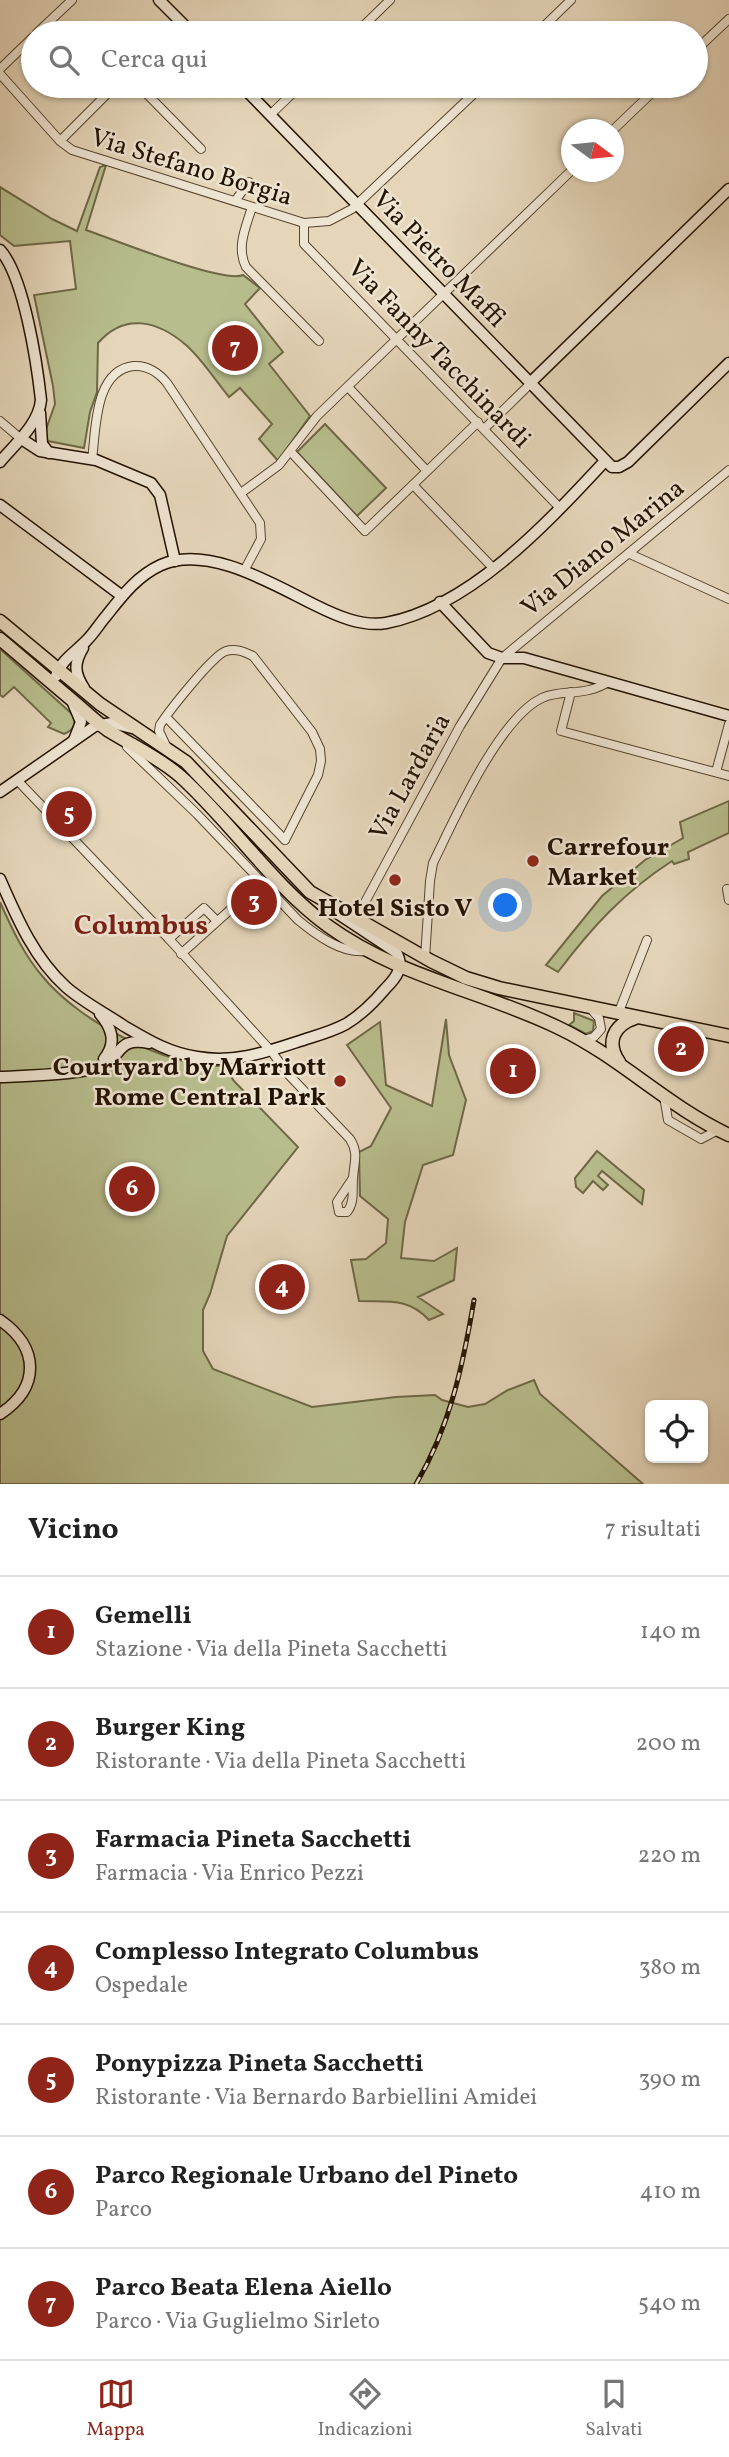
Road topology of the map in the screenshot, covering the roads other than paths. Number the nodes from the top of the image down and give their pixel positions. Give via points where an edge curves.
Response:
1 (72, 0) edge
2 (159, 0) edge
3 (390, 0) edge
4 (572, 0) edge
5 (729, 19) edge
6 (50, 21) edge
7 (179, 21) edge
8 (368, 21) edge
9 (550, 21) edge
10 (708, 39) edge
11 (21, 50) edge
12 (0, 72) edge
13 (21, 96) edge
14 (23, 98) edge
15 (103, 98) edge
16 (151, 98) edge
17 (254, 98) edge
18 (288, 98) edge
19 (469, 98) edge
20 (647, 98) edge
21 (270, 115) junction
22 (624, 120) edge
23 (60, 141) junction
24 (201, 149) dead end
25 (561, 181) edge
26 (249, 182) dead end
27 (729, 189) edge
28 (235, 201) junction
29 (357, 205) junction
30 (252, 207) junction
31 (304, 223) junction
32 (0, 250) edge
33 (443, 294) junction
34 (397, 340) junction
35 (319, 341) dead end
36 (729, 363) edge
37 (528, 386) junction
38 (348, 387) junction
39 (40, 410) junction
40 (0, 421) edge
41 (481, 425) junction
42 (20, 438) junction
43 (291, 452) junction
44 (49, 453) junction
45 (92, 460) junction
46 (606, 461) junction
47 (0, 462) edge
48 (426, 470) junction
49 (729, 470) edge
50 (417, 489) dead end
51 (241, 493) junction
52 (0, 505) edge
53 (560, 508) junction
54 (630, 554) junction
55 (176, 561) junction
56 (494, 569) junction
57 (244, 571) junction
58 (122, 596) junction
59 (729, 599) edge
60 (440, 602) junction
61 (0, 621) edge
62 (0, 639) edge
63 (88, 639) junction
64 (502, 658) junction
65 (58, 670) junction
66 (610, 682) junction
67 (57, 688) junction
68 (571, 692) junction
69 (92, 698) junction
70 (71, 699) junction
71 (729, 716) edge
72 (166, 717) junction
73 (729, 723) edge
74 (104, 727) junction
75 (141, 731) junction
76 (72, 742) junction
77 (167, 748) junction
78 (716, 772) junction
79 (729, 776) edge
80 (17, 780) junction
81 (0, 792) edge
82 (259, 837) junction
83 (285, 840) junction
84 (0, 879) edge
85 (260, 883) junction
86 (727, 889) dead end
87 (310, 892) junction
88 (729, 900) edge
89 (357, 917) junction
90 (217, 921) junction
91 (169, 939) junction
92 (648, 940) dead end
93 (366, 951) junction
94 (181, 954) junction
95 (425, 958) junction
96 (400, 967) junction
97 (93, 1007) junction
98 (591, 1009) junction
99 (618, 1014) junction
100 (635, 1018) junction
101 (729, 1036) edge
102 (583, 1041) junction
103 (155, 1045) junction
104 (272, 1052) junction
105 (620, 1064) junction
106 (93, 1068) junction
107 (0, 1077) edge
108 (724, 1132) edge
109 (353, 1178) dead end
110 (0, 1320) edge
111 (0, 1414) edge

1 - 6 street
2 - 7 street
3 - 8 street
4 - 9 street
5 - 10 street
11 - 12 street
12 - 13 street, Via Stefano Borgia
14 - 23 street, Via Stefano Borgia
15 - 23 street
16 - 24 street
17 - 21 street, Via Pietro Maffi
18 - 21 street
19 - 29 street, Via Stefano Borgia
20 - 22 street
21 - 29 street, Via Pietro Maffi
23 - 28 street, Via Stefano Borgia via 76,152
25 - 33 street
26 - 28 street
27 - 37 street
28 - 30 street, Via Stefano Borgia
29 - 31 street, Via Stefano Borgia via 329,221
29 - 33 street, Via Pietro Maffi
30 - 31 street, Via Stefano Borgia
30 - 35 street via 241,244 246,267
31 - 34 street, Via Fanny Tacchinardi via 304,244
32 - 39 street via 20,291
33 - 34 street
33 - 37 street, Via Pietro Maffi
34 - 38 street
34 - 41 street, Via Fanny Tacchinardi
36 - 46 street via 625,464 614,467
37 - 41 street
37 - 46 street, Via Pietro Maffi
38 - 43 street via 314,420
38 - 48 street
39 - 42 street
39 - 44 street via 42,444
40 - 42 street
41 - 48 street
41 - 53 street, Via Fanny Tacchinardi
42 - 44 street
42 - 47 street
43 - 48 street via 365,531
43 - 51 street
44 - 45 street
45 - 51 street via 103,391 114,374 140,366 167,383
45 - 55 street via 151,483 160,495
46 - 53 street
49 - 54 street, Via Diano Marina
50 - 56 street
51 - 57 street via 261,529 259,544
52 - 58 street
53 - 56 street
54 - 59 street
54 - 64 street, Via Diano Marina
55 - 57 street via 204,560
55 - 58 street via 145,575
56 - 60 street
57 - 60 street via 361,622 395,620
58 - 63 street
60 - 64 street via 481,648
61 - 65 main road
62 - 67 main road
63 - 65 street
63 - 69 street via 75,671
64 - 66 street via 524,659
64 - 89 street, Via Lardaria
65 - 67 street
65 - 69 main road
66 - 68 street
66 - 71 street
67 - 70 main road
68 - 78 street via 561,730
68 - 95 street via 546,696 521,712 477,778 432,866
69 - 75 main road
70 - 74 main road
70 - 76 street via 81,720
72 - 77 street via 159,729
72 - 83 street
72 - 83 street via 221,653 240,651 256,659 320,749 318,775
73 - 78 street
74 - 75 street via 115,723
74 - 76 street
74 - 85 street via 197,814
74 - 93 main road via 174,772 299,902
75 - 77 main road
76 - 80 street
77 - 82 main road
78 - 79 street
80 - 81 street
80 - 91 street
82 - 83 street via 274,844
82 - 87 main road
84 - 97 street via 41,960
85 - 90 street
85 - 93 street via 316,933 349,951
86 - 88 street
87 - 89 main road
87 - 96 street via 392,948
89 - 95 main road
90 - 91 street via 204,908
90 - 94 street
91 - 94 street
92 - 99 street
93 - 96 main road
94 - 104 street
95 - 98 main road via 483,984
96 - 102 main road via 518,1010
96 - 104 street via 391,983 351,1021
97 - 103 street
97 - 106 street via 112,1036 110,1050
98 - 99 main road
98 - 102 street via 601,1029
99 - 100 main road
100 - 101 main road
100 - 105 main road via 622,1023 613,1036 612,1050
102 - 105 main road
103 - 104 street via 208,1059
103 - 106 street via 130,1043 105,1065
104 - 109 street via 352,1142
105 - 108 main road
106 - 107 street
110 - 111 street via 27,1349 29,1371 22,1395

